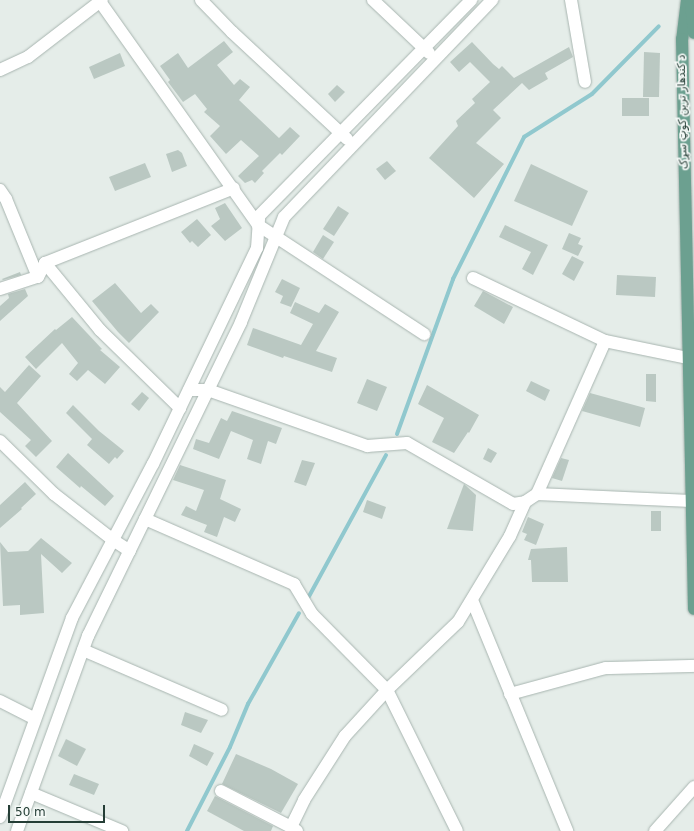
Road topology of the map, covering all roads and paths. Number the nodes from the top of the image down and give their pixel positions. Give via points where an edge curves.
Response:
1 (201, 0) edge
2 (373, 0) edge
3 (471, 0) edge
4 (492, 0) edge
5 (571, 0) edge
6 (687, 0) edge
7 (691, 0) edge
8 (102, 1) edge
9 (691, 27) edge
10 (424, 48) junction
11 (436, 60) junction
12 (0, 70) edge
13 (585, 82) dead end
14 (341, 133) junction
15 (353, 145) junction
16 (234, 188) junction
17 (0, 190) edge
18 (258, 225) junction
19 (276, 236) junction
20 (45, 263) junction
21 (38, 277) junction
22 (472, 278) dead end
23 (0, 289) edge
24 (424, 334) dead end
25 (605, 341) junction
26 (688, 358) junction
27 (189, 390) junction
28 (208, 390) junction
29 (180, 408) junction
30 (0, 441) edge
31 (537, 494) junction
32 (691, 501) junction
33 (525, 502) junction
34 (145, 520) junction
35 (113, 540) junction
36 (130, 550) junction
37 (472, 600) junction
38 (694, 609) edge
39 (83, 650) junction
40 (694, 666) edge
41 (387, 690) junction
42 (510, 694) junction
43 (0, 701) edge
44 (222, 710) dead end
45 (35, 720) junction
46 (694, 787) edge
47 (221, 791) dead end
48 (31, 792) junction
49 (0, 817) edge
50 (294, 829) edge
51 (17, 831) edge
52 (122, 831) edge
53 (457, 831) edge
54 (567, 831) edge
55 (655, 831) edge

1 - 14 street
2 - 10 street
3 - 10 street
4 - 11 street
5 - 13 street
6 - 9 main road, د کندهار ترين کوټ سړک
7 - 9 main road, د کندهار ترين کوټ سړک
8 - 12 street via 28,57
8 - 16 street
9 - 26 main road, د کندهار ترين کوټ سړک via 682,39
10 - 11 street
10 - 14 street
11 - 15 street
14 - 15 street
14 - 18 street via 259,216
15 - 19 street via 284,217
16 - 18 street
16 - 20 street
17 - 21 street
18 - 19 street
18 - 27 street via 258,248
19 - 24 street
19 - 28 street via 241,322
20 - 21 street
20 - 29 street via 100,330
21 - 23 street
22 - 25 street
25 - 26 street
25 - 31 street
26 - 32 main road, د کندهار ترين کوټ سړک
27 - 28 street
27 - 29 street
28 - 33 street via 367,446 407,443 513,504
28 - 34 street
29 - 35 street
30 - 35 street via 54,494
31 - 32 street
31 - 33 street
32 - 38 main road, د کندهار ترين کوټ سړک
33 - 37 street via 510,536
34 - 36 street
34 - 41 street via 294,584 312,614
35 - 36 street
35 - 45 street via 72,618
36 - 39 street
37 - 41 street via 458,622
37 - 42 street
39 - 44 street
39 - 48 street
40 - 42 street via 606,668
41 - 50 street via 345,736 304,800
41 - 53 street
42 - 54 street
43 - 45 street
45 - 49 street
46 - 55 street
47 - 50 street
48 - 51 street
48 - 52 street

